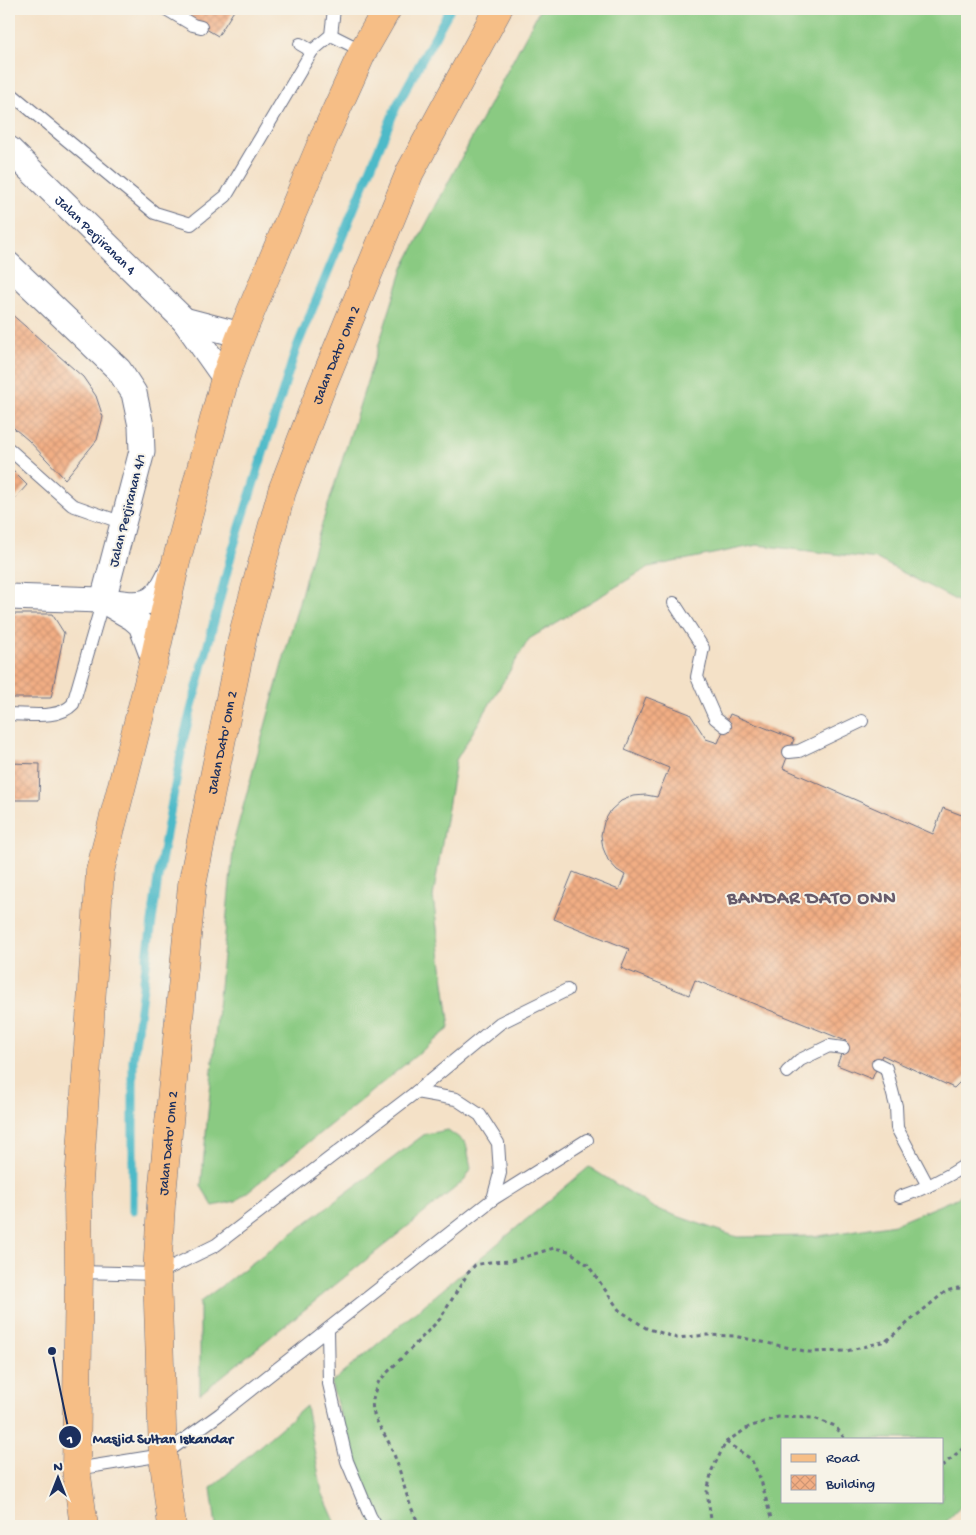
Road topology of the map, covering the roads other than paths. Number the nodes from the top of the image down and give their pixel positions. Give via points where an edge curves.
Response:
1 (166, 9) edge
2 (334, 9) edge
3 (387, 9) edge
4 (498, 9) edge
5 (201, 26) dead end
6 (331, 35) junction
7 (300, 44) dead end
8 (312, 51) junction
9 (363, 51) junction
10 (9, 92) edge
11 (9, 149) edge
12 (9, 265) edge
13 (184, 320) junction
14 (241, 335) junction
15 (226, 378) junction
16 (9, 449) edge
17 (123, 523) junction
18 (176, 562) junction
19 (9, 597) edge
20 (103, 600) junction
21 (674, 604) dead end
22 (154, 660) junction
23 (9, 714) edge
24 (862, 721) dead end
25 (724, 726) dead end
26 (789, 752) dead end
27 (567, 990) dead end
28 (844, 1048) dead end
29 (878, 1064) dead end
30 (788, 1072) dead end
31 (416, 1092) junction
32 (587, 1140) dead end
33 (967, 1164) edge
34 (928, 1186) junction
35 (900, 1197) dead end
36 (493, 1200) junction
37 (79, 1272) junction
38 (157, 1274) junction
39 (328, 1330) junction
40 (162, 1455) junction
41 (76, 1469) junction
42 (84, 1526) edge
43 (172, 1526) edge
44 (376, 1526) edge

1 - 5 lane via 193,25
2 - 6 lane
3 - 9 main road
4 - 38 main road, Jalan Dato' Onn 2 via 410,172 326,377 282,491 244,630 192,885
6 - 8 lane
6 - 9 lane
7 - 8 lane
8 - 10 lane via 226,196 191,224 155,213
9 - 14 main road
11 - 13 street, Jalan Perjiranan 4
12 - 17 street, Jalan Perjiranan 4/1 via 119,370 134,393 141,426 142,452
13 - 14 street, Jalan Perjiranan 4
13 - 15 street, Jalan Perjiranan 4
14 - 15 main road
15 - 18 main road
16 - 17 lane via 72,505
17 - 20 street, Jalan Perjiranan 4/1
18 - 20 street via 155,597 130,604
18 - 22 main road
19 - 20 street
20 - 22 street via 141,625
20 - 23 lane, Jalan Perjiranan 4/1 via 73,704 57,714
21 - 25 lane via 703,648 697,677 715,718
22 - 37 main road via 100,871 78,1196
24 - 26 lane via 799,751
27 - 31 lane via 500,1023
28 - 30 lane via 830,1046 800,1060
29 - 34 lane via 886,1068 896,1106 897,1128
31 - 36 lane via 456,1099 480,1115 498,1143 500,1173
31 - 38 lane via 216,1245
32 - 36 lane
33 - 34 lane
34 - 35 lane
36 - 39 lane
37 - 38 lane
37 - 41 main road
38 - 40 main road, Jalan Dato' Onn 2
39 - 40 lane
39 - 44 lane via 330,1384 347,1461
40 - 41 lane
40 - 43 main road, Jalan Dato' Onn 2
41 - 42 main road

